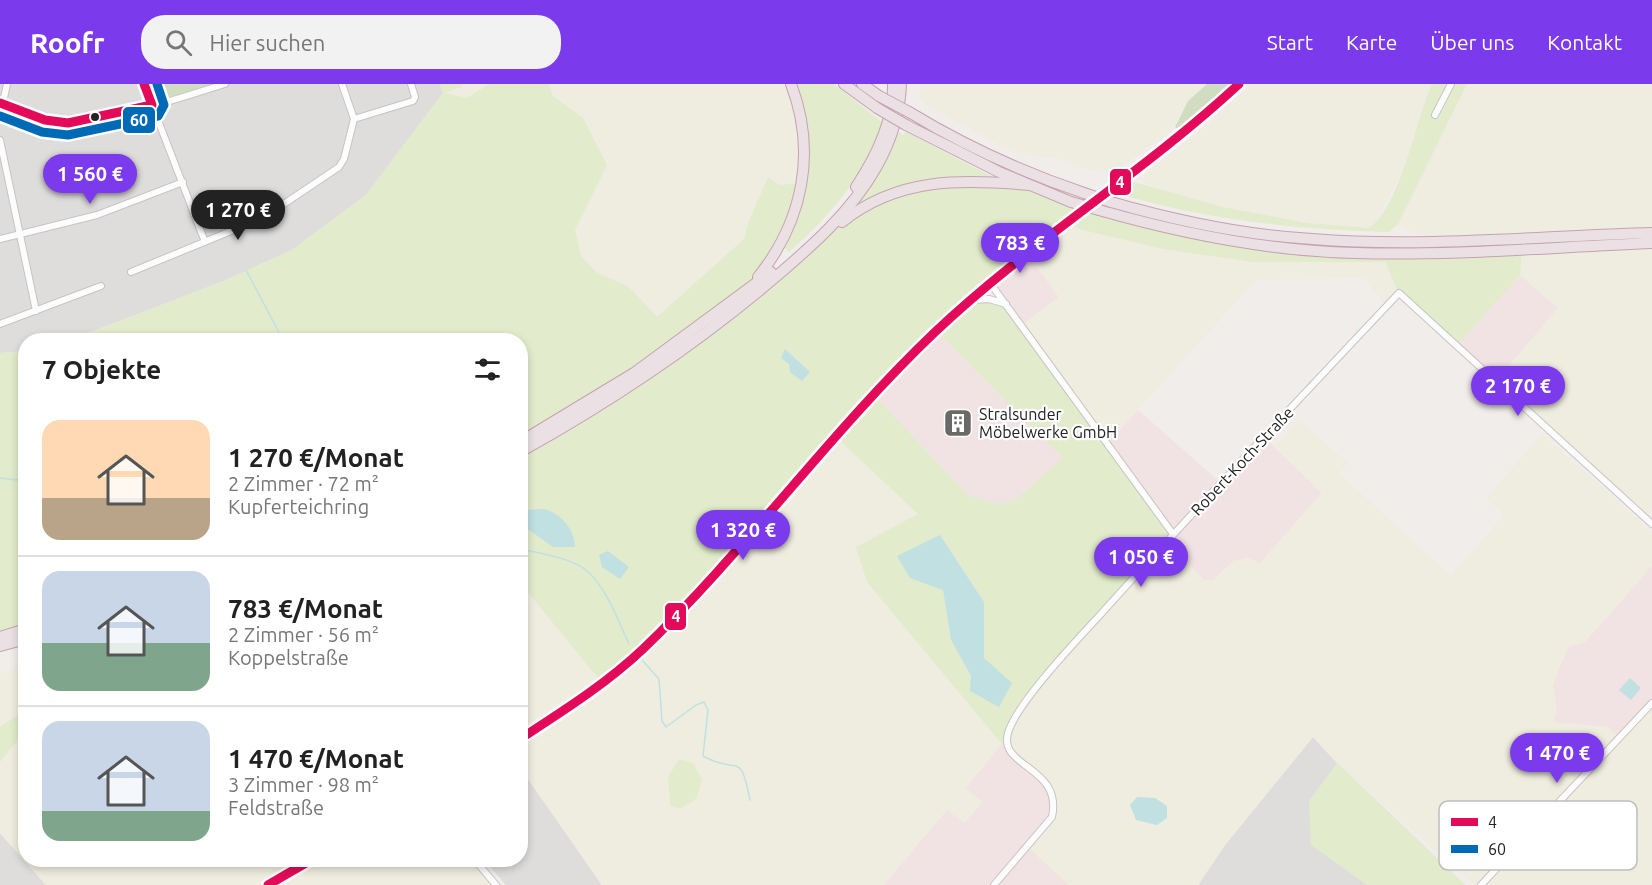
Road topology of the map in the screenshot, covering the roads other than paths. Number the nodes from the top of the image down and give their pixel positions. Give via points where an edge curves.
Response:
1 (7, 84) edge
2 (144, 84) edge
3 (225, 84) edge
4 (342, 84) edge
5 (411, 84) edge
6 (791, 84) edge
7 (844, 84) edge
8 (862, 84) edge
9 (893, 84) edge
10 (902, 84) edge
11 (1239, 84) edge
12 (1450, 84) edge
13 (1, 104) edge
14 (152, 105) junction
15 (1435, 115) dead end
16 (0, 117) edge
17 (354, 119) junction
18 (0, 140) edge
19 (183, 182) junction
20 (1030, 185) junction
21 (1652, 233) edge
22 (19, 234) junction
23 (0, 239) edge
24 (205, 242) junction
25 (1652, 243) edge
26 (802, 254) junction
27 (131, 272) dead end
28 (990, 283) junction
29 (101, 286) dead end
30 (748, 289) junction
31 (970, 300) junction
32 (1007, 304) junction
33 (36, 310) junction
34 (0, 324) edge
35 (528, 437) edge
36 (528, 447) edge
37 (1652, 524) edge
38 (1173, 534) junction
39 (18, 631) edge
40 (0, 637) edge
41 (18, 641) edge
42 (0, 646) edge
43 (1652, 703) edge
44 (528, 734) edge
45 (1560, 801) edge
46 (299, 867) edge
47 (481, 867) edge
48 (1495, 870) edge
49 (268, 885) edge
50 (496, 885) edge
51 (994, 885) edge
52 (1481, 885) edge

1 - 13 street
2 - 14 street
3 - 14 street
4 - 17 street
5 - 17 street via 413,101
6 - 30 highway via 805,140 800,197 782,244
7 - 20 highway, bridge via 906,125
8 - 21 highway, bridge via 945,134 1003,162 1111,202 1224,229 1347,242 1469,242
9 - 30 highway via 890,110 878,148 857,185 812,236
10 - 26 highway via 898,114 876,168 851,204
11 - 28 street via 1197,123
12 - 15 street
13 - 14 street via 45,120 68,123
13 - 16 street
14 - 19 street
17 - 24 street via 339,167 263,218
18 - 22 street
19 - 22 street via 97,216
19 - 24 street
20 - 25 highway, bridge via 1071,202 1199,235 1316,251 1422,253
20 - 26 highway via 959,180 911,187 856,211
22 - 23 street
22 - 33 street
24 - 27 street
26 - 36 highway via 679,353
28 - 31 street
28 - 32 street
29 - 33 street
30 - 35 highway via 634,373
31 - 32 street via 989,299
31 - 44 street via 873,394 642,650 592,691
32 - 38 street
33 - 34 street
37 - 38 street, Robert-Koch-Straße via 1399,294
38 - 51 street, Robert-Koch-Straße via 1068,651 1012,721 1007,736 1013,756 1051,787 1055,806 1052,817
39 - 40 highway
41 - 42 highway
43 - 45 street
46 - 49 street
47 - 50 street
48 - 52 street

